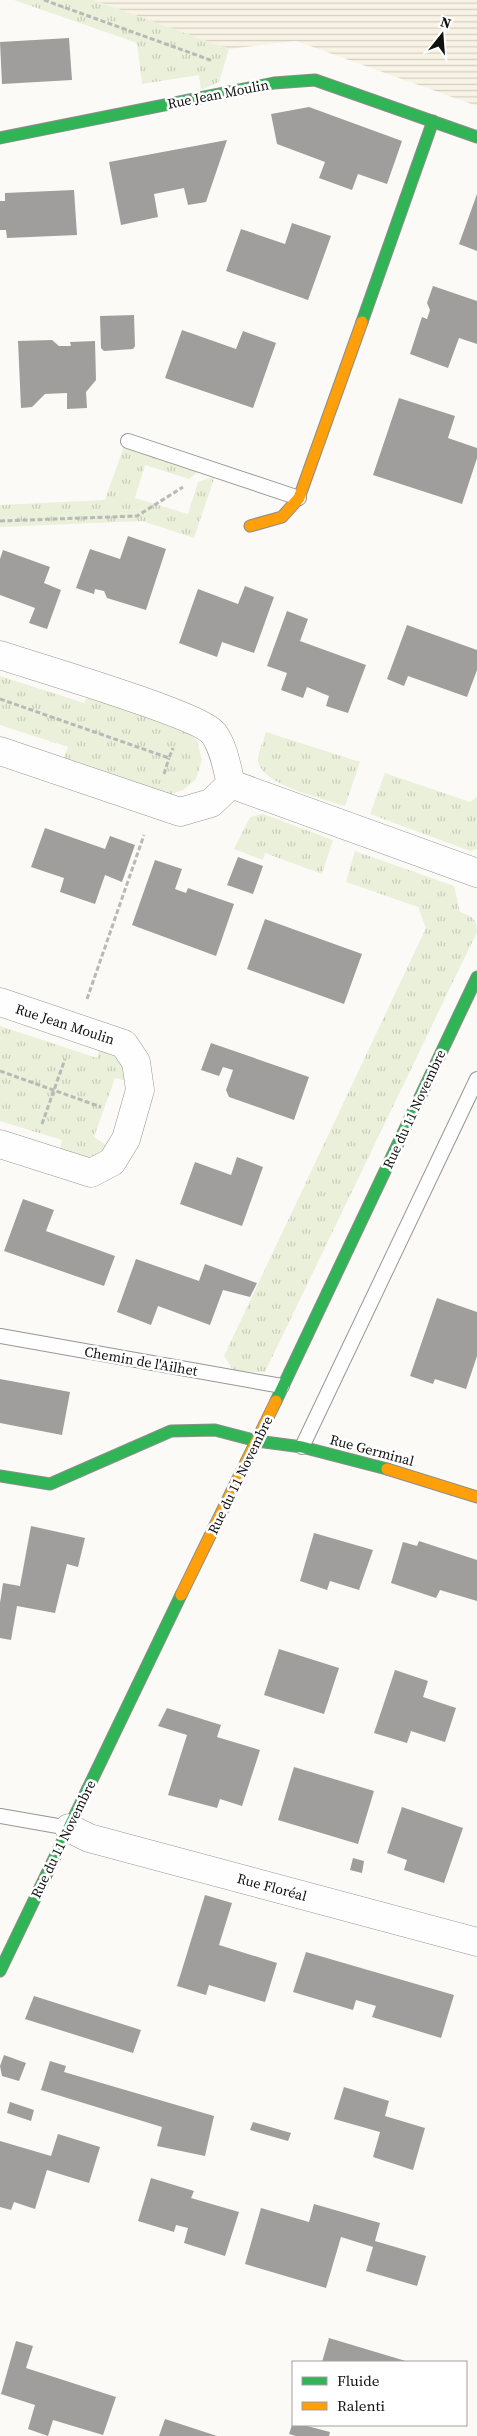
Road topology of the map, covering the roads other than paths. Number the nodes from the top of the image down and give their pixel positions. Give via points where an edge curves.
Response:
1 (433, 121) junction
2 (477, 137) edge
3 (0, 138) edge
4 (128, 440) dead end
5 (299, 498) junction
6 (250, 526) dead end
7 (0, 655) edge
8 (0, 751) edge
9 (231, 784) junction
10 (477, 873) edge
11 (477, 977) edge
12 (0, 1002) edge
13 (477, 1079) edge
14 (0, 1144) edge
15 (0, 1336) edge
16 (282, 1386) junction
17 (257, 1441) junction
18 (302, 1447) junction
19 (0, 1476) edge
20 (477, 1497) edge
21 (0, 1816) edge
22 (69, 1828) junction
23 (477, 1942) edge
24 (0, 1971) edge

1 - 2 street, Rue Jean Moulin
1 - 3 street, Rue Jean Moulin via 315,80 274,83
1 - 5 street
4 - 5 lane
5 - 6 street via 282,517
7 - 9 street via 184,716 213,733
8 - 9 street via 180,812 211,803
9 - 10 street
11 - 16 street, Rue du 11 Novembre
12 - 14 street, Rue Jean Moulin via 124,1044 136,1062 140,1090 126,1139 112,1162 92,1173
13 - 18 lane
15 - 16 lane, Chemin de l'Ailhet
16 - 17 street, Rue du 11 Novembre
17 - 18 street, Rue Germinal
17 - 19 street, Rue Germinal via 215,1430 171,1431 50,1484
17 - 22 street, Rue du 11 Novembre
18 - 20 street, Rue Germinal via 410,1475
21 - 22 lane
22 - 23 street, Rue Floréal via 98,1841
22 - 24 street, Rue du 11 Novembre

